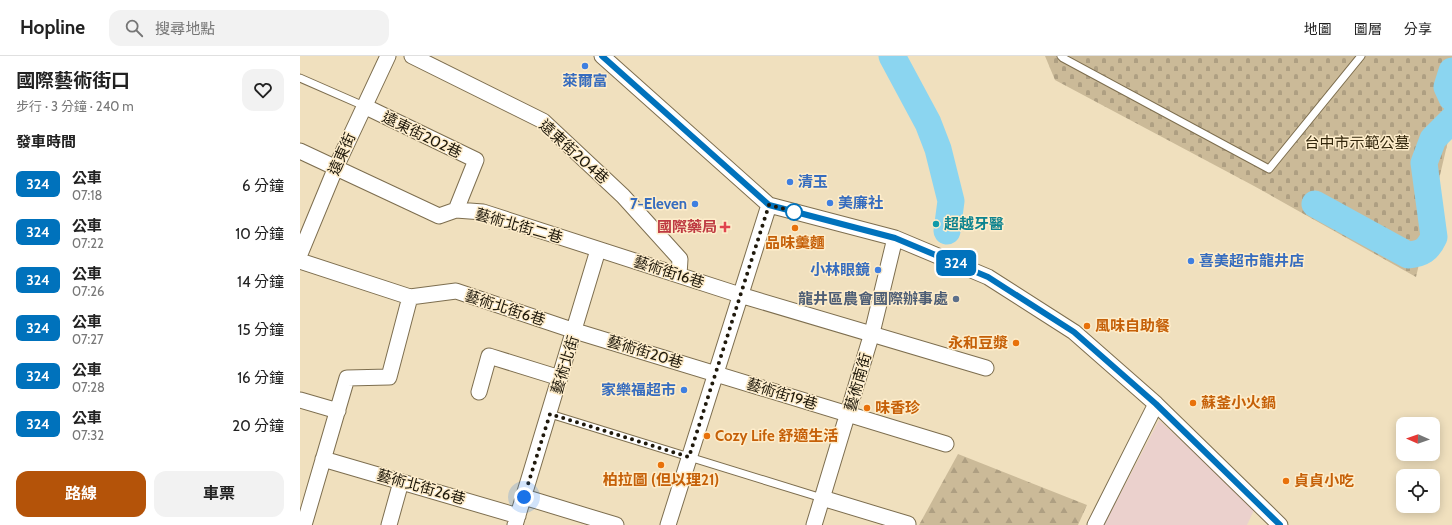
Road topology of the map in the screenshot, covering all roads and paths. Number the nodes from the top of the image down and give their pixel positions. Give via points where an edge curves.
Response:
1 (388, 56) edge
2 (412, 56) edge
3 (602, 56) edge
4 (1062, 56) edge
5 (1361, 56) edge
6 (300, 78) edge
7 (364, 106) junction
8 (300, 152) edge
9 (336, 167) junction
10 (769, 205) junction
11 (456, 210) junction
12 (895, 238) junction
13 (598, 250) junction
14 (300, 254) edge
15 (300, 261) edge
16 (679, 275) junction
17 (740, 295) junction
18 (410, 297) junction
19 (575, 331) junction
20 (872, 333) junction
21 (986, 368) dead end
22 (715, 374) junction
23 (560, 378) junction
24 (479, 392) dead end
25 (300, 400) edge
26 (1156, 404) junction
27 (338, 411) junction
28 (550, 414) junction
29 (848, 414) junction
30 (946, 444) dead end
31 (689, 457) junction
32 (324, 459) junction
33 (401, 482) junction
34 (524, 497) junction
35 (822, 498) junction
36 (517, 520) edge
37 (908, 524) edge
38 (304, 525) edge
39 (389, 525) edge
40 (616, 525) edge
41 (668, 525) edge
42 (814, 525) edge
43 (1095, 525) edge
44 (1280, 525) edge

1 - 7 street, 遠東街
2 - 16 street, 遠東街204巷 via 543,121 623,196 680,259
3 - 10 street
4 - 5 lane via 1269,169
6 - 7 lane
7 - 9 street, 遠東街
7 - 11 street, 遠東街202巷 via 476,160
8 - 9 street
9 - 11 street, 藝術北街二巷 via 439,216
9 - 14 street, 遠東街
10 - 12 street
10 - 17 street
11 - 13 street, 藝術北街二巷 via 483,212
12 - 20 street, 藝術南街
12 - 26 street via 995,281 1074,332
13 - 16 street, 藝術街16巷
13 - 19 street, 藝術北街
15 - 18 street
16 - 17 street, 藝術街16巷
17 - 20 street, 藝術街16巷
17 - 22 street
18 - 19 street, 藝術北街6巷 via 456,292
18 - 27 street via 389,376 346,378
19 - 22 street, 藝術街20巷
19 - 23 street, 藝術北街
20 - 21 street, 藝術街16巷
20 - 29 street, 藝術南街
22 - 29 street, 藝術街19巷
22 - 31 street
23 - 24 street via 489,356
23 - 28 street, 藝術北街
25 - 27 street
26 - 43 street
26 - 44 street
27 - 32 street
28 - 31 lane
28 - 34 street, 藝術北街
29 - 30 street, 藝術街19巷
29 - 35 street, 藝術南街
31 - 35 lane
31 - 41 street
32 - 33 street, 藝術北街26巷
32 - 38 street
33 - 36 street, 藝術北街26巷
33 - 39 street
34 - 36 street, 藝術北街
34 - 40 street
35 - 37 street
35 - 42 street, 藝術南街

